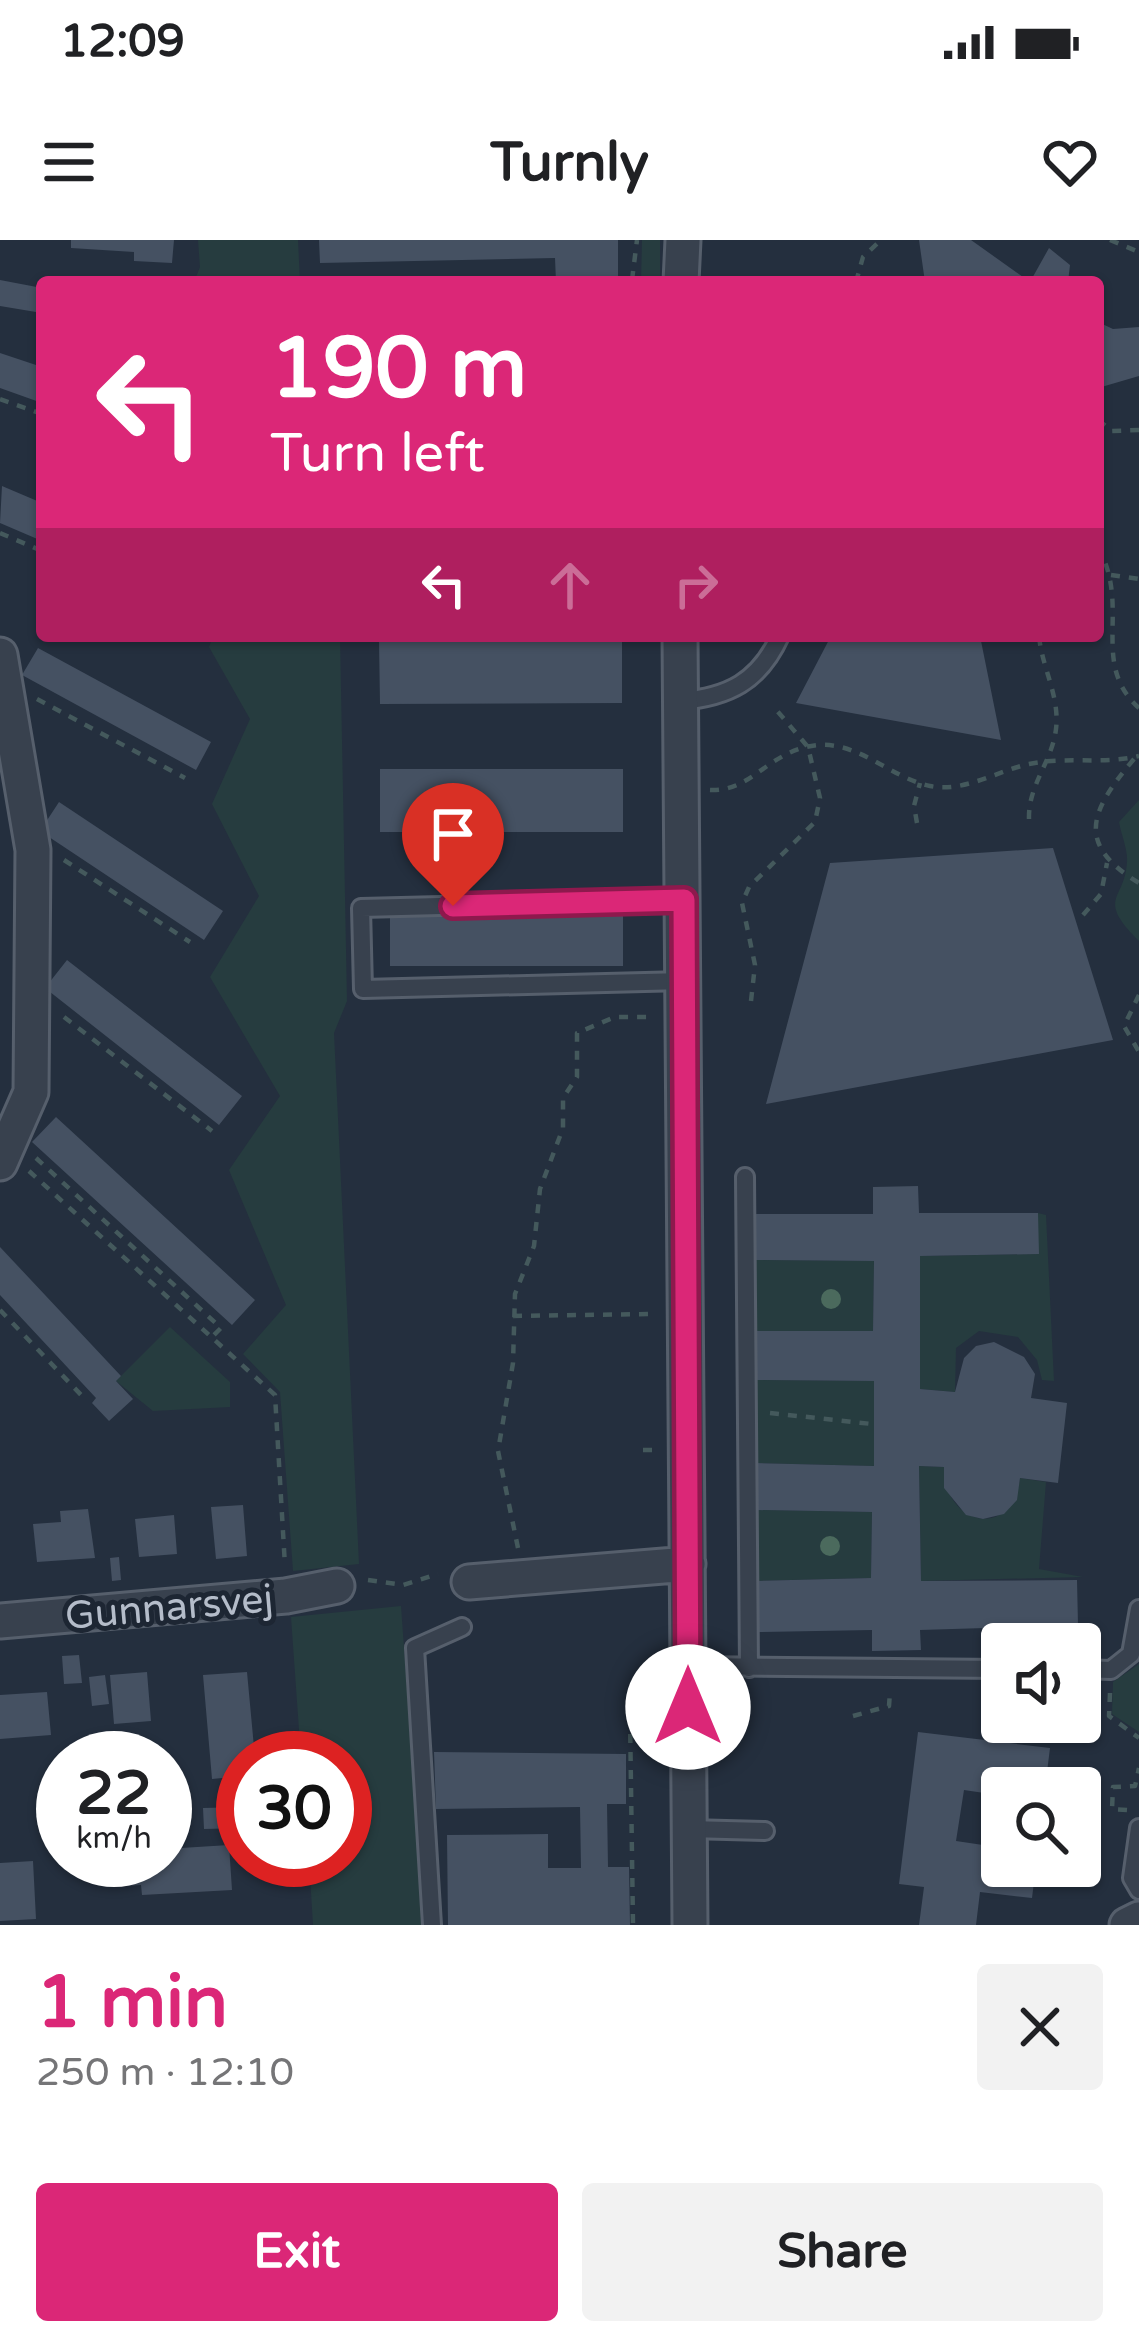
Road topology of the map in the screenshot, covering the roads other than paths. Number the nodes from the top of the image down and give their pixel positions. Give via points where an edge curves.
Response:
1 (682, 240) edge
2 (681, 276) edge
3 (680, 642) edge
4 (775, 642) edge
5 (3, 669) edge
6 (681, 701) junction
7 (684, 900) junction
8 (684, 981) junction
9 (6, 1151) edge
10 (745, 1177) dead end
11 (688, 1564) junction
12 (455, 1577) road end
13 (338, 1586) road end
14 (1139, 1609) edge
15 (0, 1621) edge
16 (462, 1627) dead end
17 (688, 1666) junction
18 (748, 1668) junction
19 (981, 1669) edge
20 (1101, 1670) edge
21 (1139, 1828) edge
22 (689, 1829) junction
23 (765, 1831) dead end
24 (1139, 1889) edge
25 (1139, 1919) edge
26 (432, 1925) edge
27 (690, 1925) edge
28 (1127, 1925) edge

1 - 2 street
3 - 6 street
4 - 6 lane via 737,690
5 - 9 street via 33,840 31,1092
6 - 7 street
7 - 8 street
7 - 8 lane via 361,908 363,989
8 - 11 street
10 - 18 lane
11 - 12 street
11 - 17 street
13 - 15 street, Gunnarsvej
14 - 20 lane via 1130,1654
16 - 26 lane via 415,1648
17 - 18 lane
17 - 22 street
18 - 19 lane
21 - 24 lane via 1132,1877
22 - 23 lane
22 - 27 street
25 - 28 street

